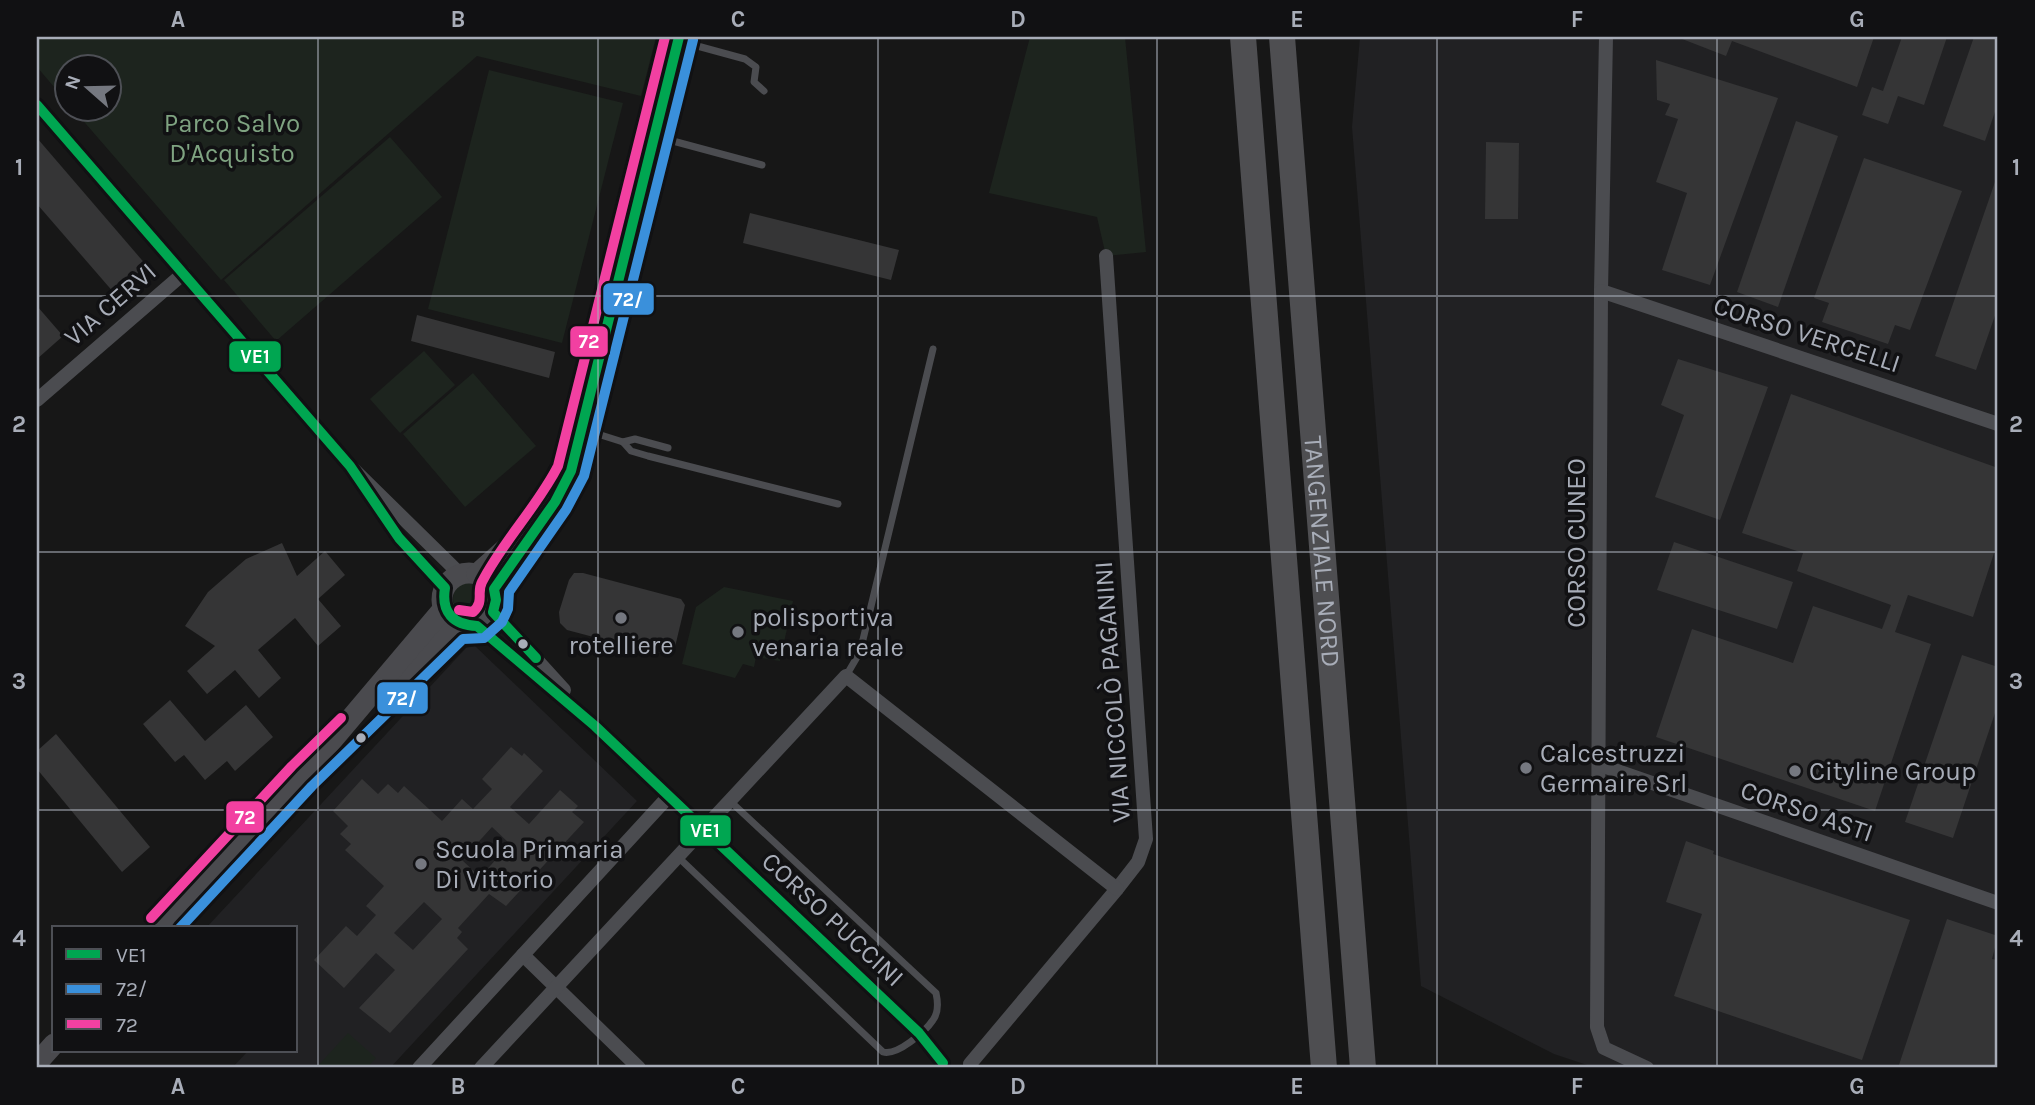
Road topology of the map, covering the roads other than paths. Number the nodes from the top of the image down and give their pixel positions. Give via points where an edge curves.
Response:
1 (1242, 37) edge
2 (1282, 37) edge
3 (1606, 37) edge
4 (679, 39) edge
5 (764, 91) dead end
6 (37, 106) edge
7 (654, 136) junction
8 (762, 165) dead end
9 (1106, 256) dead end
10 (184, 273) junction
11 (1601, 291) junction
12 (933, 349) dead end
13 (38, 396) edge
14 (1998, 424) edge
15 (582, 428) junction
16 (623, 442) junction
17 (668, 448) dead end
18 (838, 504) dead end
19 (544, 517) junction
20 (465, 601) junction
21 (846, 676) junction
22 (595, 726) junction
23 (1600, 765) junction
24 (669, 796) junction
25 (730, 801) junction
26 (704, 829) junction
27 (677, 857) junction
28 (1117, 889) junction
29 (1998, 903) edge
30 (163, 926) edge
31 (523, 955) junction
32 (556, 987) junction
33 (919, 1033) junction
34 (52, 1046) edge
35 (37, 1063) edge
36 (941, 1066) edge
37 (972, 1066) edge
38 (419, 1068) edge
39 (481, 1068) edge
40 (639, 1068) edge
41 (1324, 1068) edge
42 (1363, 1068) edge
43 (1647, 1068) edge

1 - 41 highway, TANGENZIALE NORD
2 - 42 highway, TANGENZIALE NORD
3 - 11 street, CORSO CUNEO
4 - 5 lane via 745,60 756,67 754,82
4 - 7 street
6 - 10 street
7 - 8 lane
7 - 15 street
9 - 28 street, VIA NICCOLÒ PAGANINI via 1146,815 1146,839 1138,862
10 - 13 street, VIA CERVI
10 - 20 street
11 - 14 street, CORSO VERCELLI
11 - 23 street, CORSO CUNEO
12 - 21 lane via 860,652
15 - 16 lane
15 - 19 street via 564,487
16 - 17 lane via 635,439
16 - 18 lane via 648,457
19 - 20 street via 495,555
19 - 20 street via 494,589
20 - 22 street
20 - 22 street
20 - 30 street
21 - 25 street
21 - 28 street
22 - 24 street, CORSO PUCCINI
23 - 29 street, CORSO ASTI
23 - 43 street, CORSO CUNEO via 1597,1027 1604,1048
24 - 26 street, CORSO PUCCINI
24 - 31 street
25 - 26 street
25 - 33 lane via 936,993 934,1019
26 - 27 street
26 - 33 street, CORSO PUCCINI
27 - 32 street
27 - 33 lane via 883,1052 894,1052
28 - 37 street, VIA NICCOLÒ PAGANINI
31 - 32 street
31 - 38 street
32 - 39 street
32 - 40 street
33 - 36 street, CORSO PUCCINI
34 - 35 street
36 - 37 street via 953,1059

